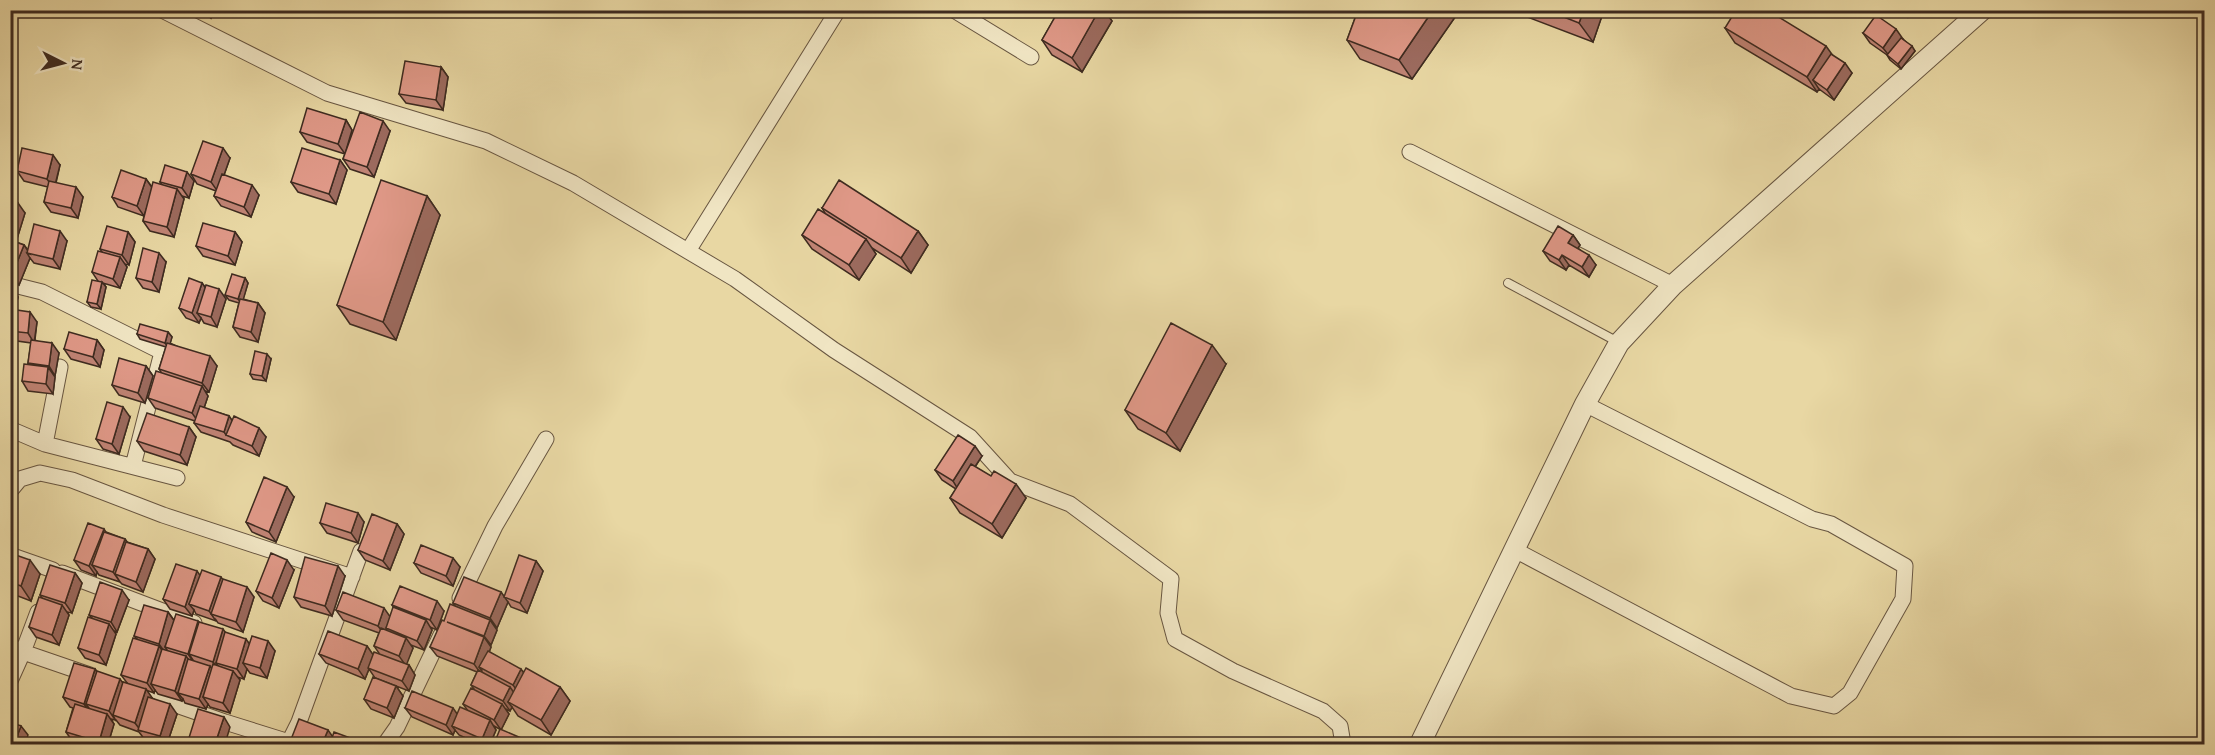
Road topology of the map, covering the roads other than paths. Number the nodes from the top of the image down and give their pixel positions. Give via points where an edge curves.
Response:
1 (162, 10) edge
2 (838, 10) edge
3 (954, 10) edge
4 (1982, 10) edge
5 (1031, 57) dead end
6 (1410, 152) dead end
7 (688, 251) junction
8 (10, 284) edge
9 (1509, 284) dead end
10 (1673, 285) junction
11 (1619, 343) junction
12 (60, 367) dead end
13 (1585, 404) junction
14 (10, 429) edge
15 (546, 439) dead end
16 (45, 444) junction
17 (133, 466) junction
18 (177, 478) dead end
19 (10, 491) edge
20 (1513, 549) junction
21 (361, 551) edge
22 (10, 555) edge
23 (352, 577) junction
24 (42, 601) edge
25 (212, 630) edge
26 (17, 649) edge
27 (102, 679) edge
28 (10, 681) edge
29 (124, 687) edge
30 (289, 743) edge
31 (386, 744) edge
32 (1344, 744) edge
33 (1420, 744) edge

1 - 7 street via 327,93 486,141 573,183
2 - 7 street
3 - 5 street
4 - 10 street
6 - 10 street
7 - 32 street via 970,437 1010,481 1070,504 1171,579 1168,613 1175,639 1233,671 1323,711 1340,726
8 - 17 street via 42,292 162,352
9 - 11 lane
10 - 11 street
11 - 13 street
12 - 16 street
13 - 20 street
13 - 20 street via 1812,519 1831,524 1905,566 1903,599 1850,693 1834,706 1791,696
14 - 16 street
15 - 31 street via 495,526 398,727
16 - 17 street
17 - 18 street
19 - 23 street via 20,479 40,473 72,480 163,515
20 - 33 street
21 - 23 street
22 - 25 street via 51,575
23 - 30 street via 304,724
24 - 26 street
26 - 27 street
26 - 28 street
29 - 30 street

